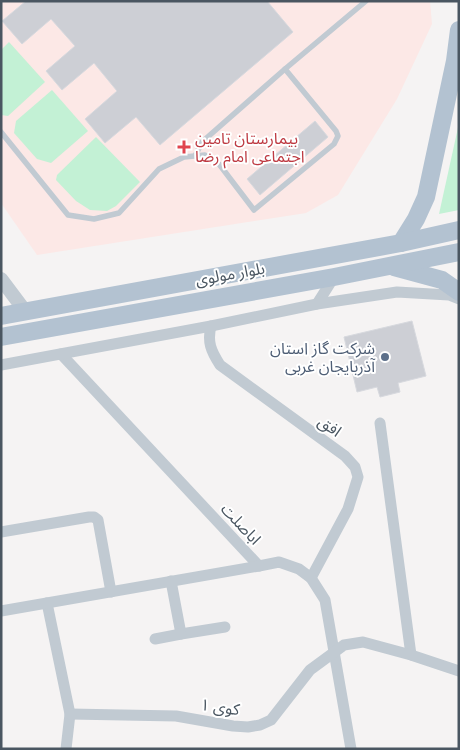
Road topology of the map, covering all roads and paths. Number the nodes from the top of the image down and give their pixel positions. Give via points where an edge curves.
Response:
1 (366, 1) edge
2 (459, 30) edge
3 (285, 69) junction
4 (1, 132) edge
5 (195, 156) junction
6 (459, 230) edge
7 (401, 243) junction
8 (459, 252) edge
9 (391, 266) junction
10 (334, 277) junction
11 (1, 279) edge
12 (459, 292) edge
13 (459, 299) edge
14 (317, 304) junction
15 (25, 311) junction
16 (1, 316) edge
17 (211, 326) junction
18 (1, 337) edge
19 (61, 354) junction
20 (1, 365) edge
21 (380, 423) dead end
22 (1, 532) edge
23 (258, 566) junction
24 (311, 578) junction
25 (171, 581) junction
26 (111, 592) junction
27 (47, 603) junction
28 (1, 611) edge
29 (225, 627) dead end
30 (181, 634) junction
31 (155, 639) dead end
32 (335, 652) junction
33 (411, 655) junction
34 (459, 671) edge
35 (70, 714) junction
36 (66, 749) edge
37 (351, 749) edge

1 - 3 lane
2 - 7 main road via 426,197
3 - 5 lane via 202,142
3 - 5 lane via 336,131 338,136 334,144 254,210 219,164 205,155
4 - 5 lane via 68,215 94,219 119,213 160,168 184,157
6 - 7 main road, بلوار مولوی
7 - 15 main road, بلوار مولوی
8 - 9 main road, بلوار مولوی
9 - 10 main road, بلوار مولوی
9 - 12 main road via 442,280
10 - 14 street
10 - 18 main road, بلوار مولوی
11 - 15 street
13 - 14 street via 397,292
14 - 17 street
15 - 16 main road, بلوار مولوی
17 - 19 street
17 - 24 street, افق via 210,344 220,365 345,456 355,467 358,477 348,510
19 - 20 street
19 - 23 street, اباصلت
21 - 33 street
22 - 26 street via 94,517 98,520
23 - 24 street, اباصلت via 280,562
23 - 25 street
24 - 32 street, اباصلت via 325,600
25 - 26 street
25 - 30 street
26 - 27 street
27 - 28 street
27 - 35 street
29 - 30 street
30 - 31 street
32 - 33 street, کوی ۱ via 344,645 363,642
32 - 35 street, کوی ۱ via 310,670 271,720 260,725 233,726 176,716
32 - 37 street, اباصلت
33 - 34 street, کوی ۱
35 - 36 street

